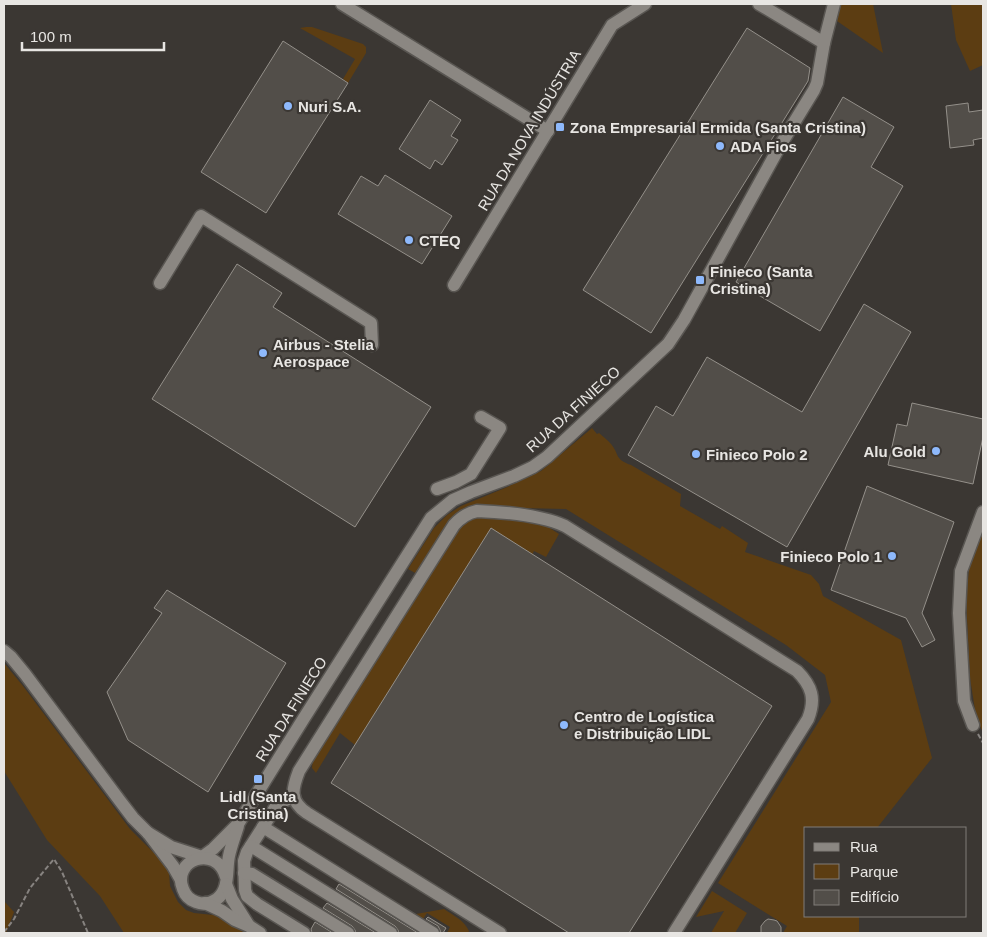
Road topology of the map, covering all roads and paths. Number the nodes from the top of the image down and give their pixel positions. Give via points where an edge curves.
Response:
1 (342, 4) edge
2 (645, 4) edge
3 (759, 4) edge
4 (834, 4) edge
5 (824, 43) junction
6 (548, 131) junction
7 (160, 282) dead end
8 (454, 285) dead end
9 (372, 345) dead end
10 (481, 417) dead end
11 (437, 489) dead end
12 (983, 512) edge
13 (4, 651) edge
14 (973, 725) dead end
15 (294, 797) junction
16 (238, 824) junction
17 (263, 827) junction
18 (148, 833) junction
19 (251, 846) junction
20 (202, 858) junction
21 (244, 873) junction
22 (181, 880) junction
23 (226, 881) junction
24 (205, 904) junction
25 (249, 926) junction
26 (486, 930) edge
27 (4, 932) edge
28 (88, 933) edge
29 (260, 933) edge
30 (304, 933) edge
31 (348, 933) edge
32 (391, 933) edge
33 (433, 933) edge
34 (500, 933) edge
35 (674, 933) edge

1 - 6 street
2 - 6 street, RUA DA NOVA INDÚSTRIA via 612,24
3 - 5 street
4 - 5 street, RUA DA FINIECO
5 - 16 street, RUA DA FINIECO via 814,90 668,344 540,462 453,500 431,518
6 - 8 street, RUA DA NOVA INDÚSTRIA
7 - 9 street via 201,216 371,323
10 - 11 street via 500,428 471,474
12 - 14 street via 961,571 964,701
13 - 18 street
15 - 17 street via 278,803
15 - 26 street via 298,807
15 - 35 street via 299,771 460,518 477,511 553,520 797,671 811,690 812,710 808,719
16 - 20 street
16 - 23 street
17 - 19 street
17 - 33 street
18 - 20 street
18 - 22 street
19 - 21 street via 244,861
19 - 32 street
20 - 22 street via 186,866
20 - 23 street via 215,860 224,870
21 - 30 street via 247,896
21 - 31 street via 252,874
22 - 24 street via 185,894 191,900
23 - 24 street via 219,898
23 - 25 street via 232,899
24 - 25 street
25 - 29 street
26 - 34 street
27 - 28 path via 30,888 54,859

